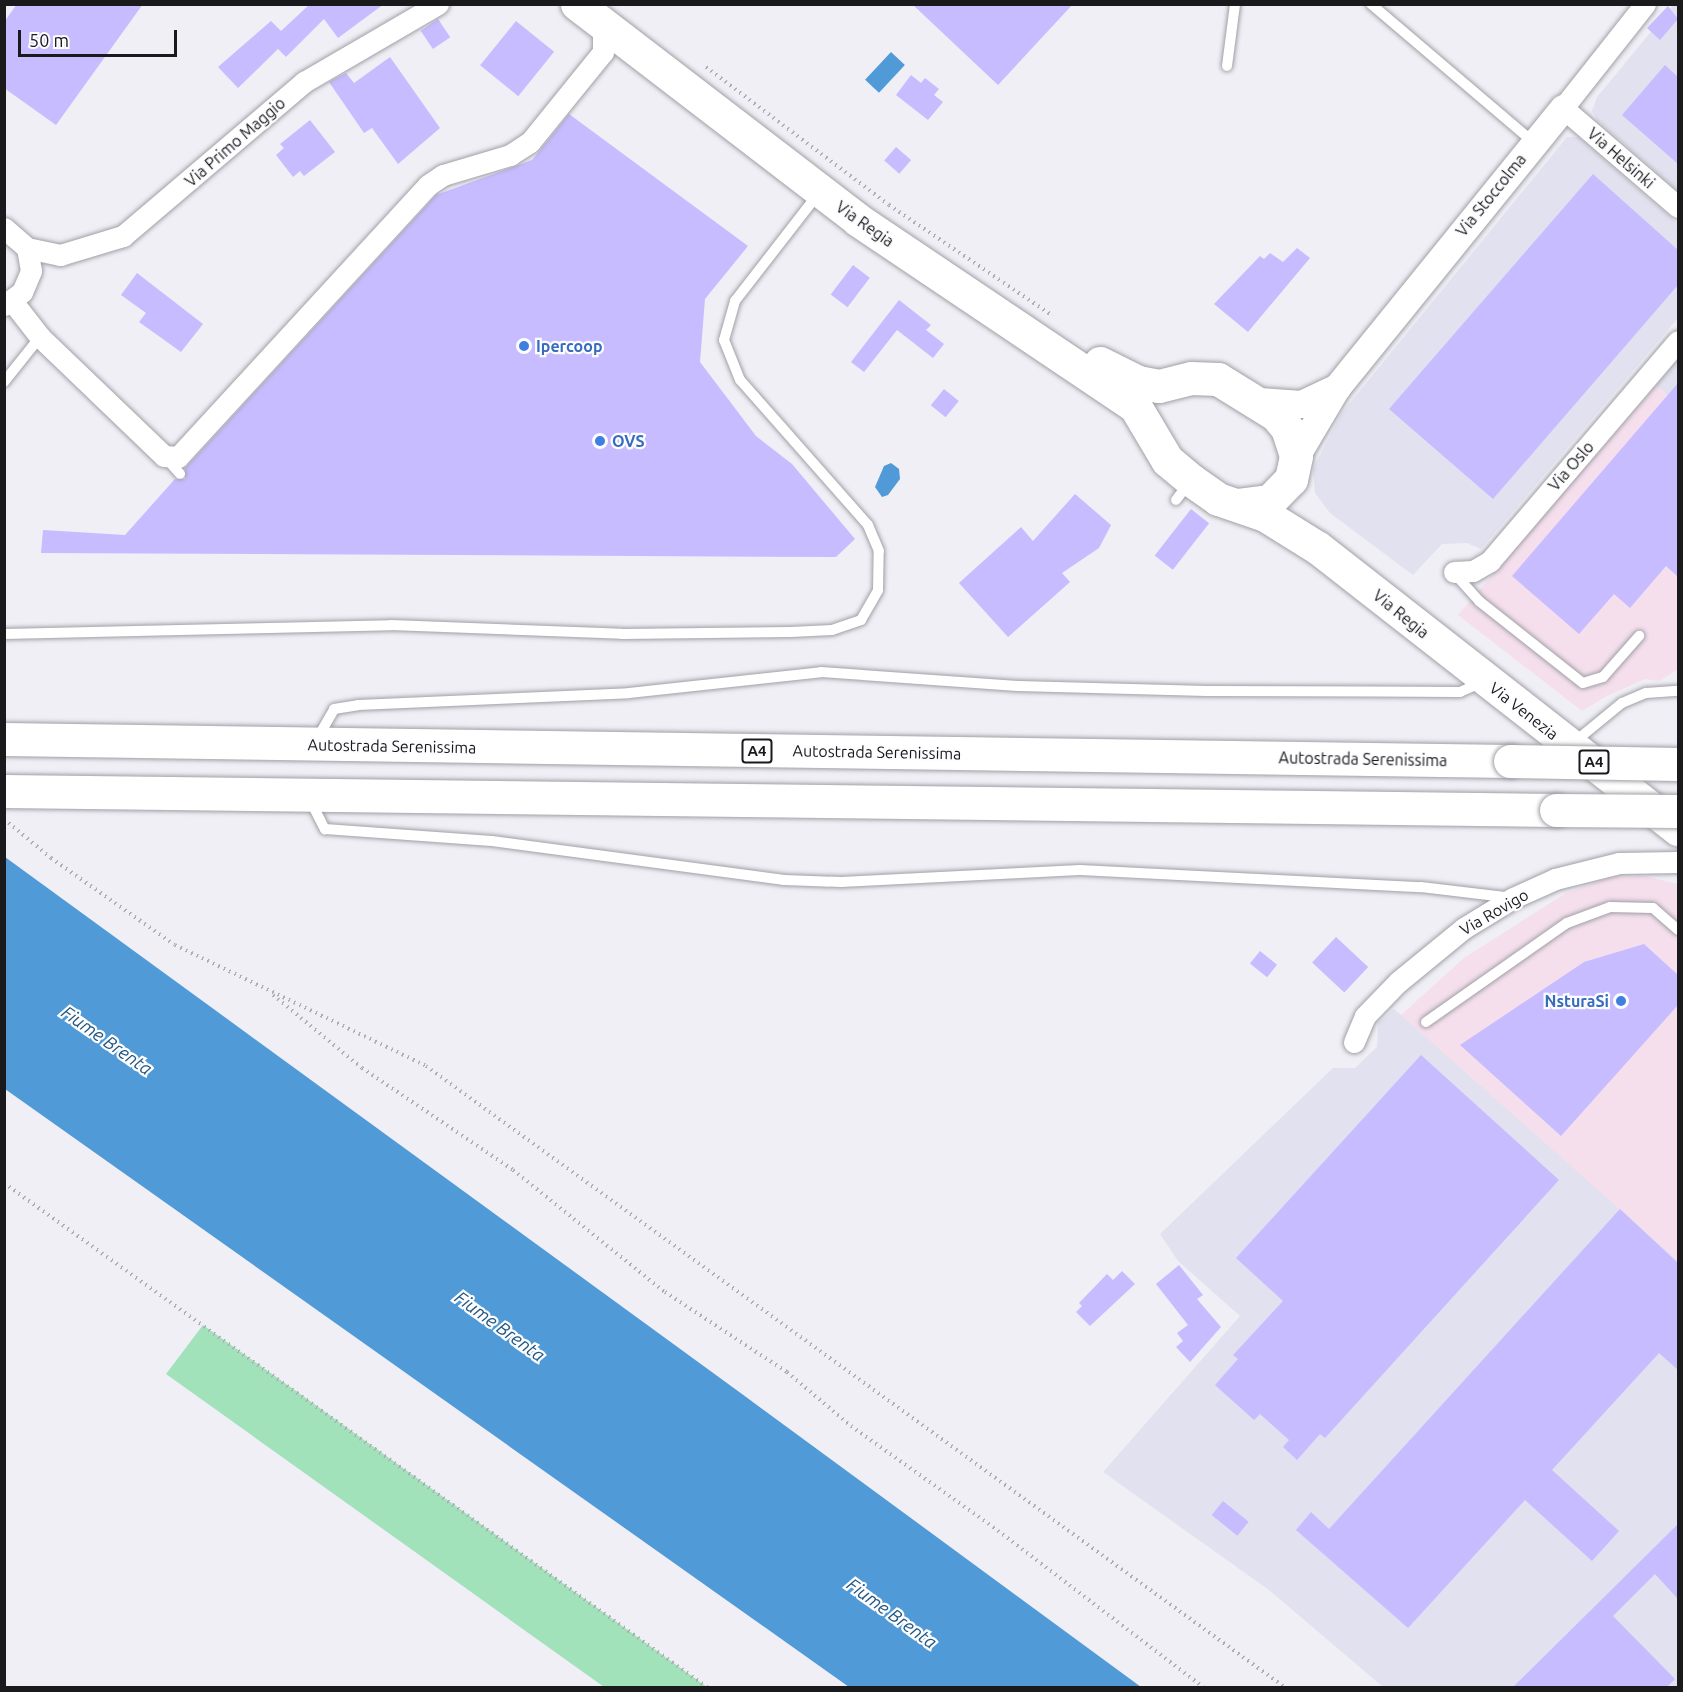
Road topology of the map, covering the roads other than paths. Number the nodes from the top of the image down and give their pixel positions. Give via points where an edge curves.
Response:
1 (438, 4) edge
2 (577, 4) edge
3 (1235, 4) edge
4 (1371, 4) edge
5 (1645, 4) edge
6 (604, 14) edge
7 (1227, 66) dead end
8 (1563, 108) junction
9 (1534, 142) junction
10 (819, 191) junction
11 (1678, 207) edge
12 (4, 228) edge
13 (27, 248) junction
14 (8, 303) edge
15 (40, 337) junction
16 (1678, 341) edge
17 (4, 382) edge
18 (1178, 384) junction
19 (1338, 387) junction
20 (1259, 401) junction
21 (1155, 437) junction
22 (1294, 468) junction
23 (1238, 505) junction
24 (1318, 548) junction
25 (1454, 572) joint
26 (4, 634) edge
27 (1638, 636) dead end
28 (1485, 681) junction
29 (1678, 691) edge
30 (4, 739) edge
31 (314, 745) junction
32 (1570, 746) junction
33 (1678, 764) edge
34 (4, 791) edge
35 (308, 794) junction
36 (1678, 811) edge
37 (1678, 829) edge
38 (1678, 862) edge
39 (1514, 898) junction
40 (1678, 930) edge
41 (1426, 1022) dead end
42 (1354, 1042) dead end

1 - 13 street, Via Primo Maggio via 304,82 123,236 60,255
2 - 6 main road, Via Regia
3 - 7 lane
4 - 9 lane
5 - 8 street, Via Stoccolma
6 - 10 main road, Via Regia
6 - 15 street via 603,52 530,142 510,155 443,175 428,185 174,462
6 - 18 main road, Via Regia via 1101,364 1138,382
8 - 9 street, Via Stoccolma
8 - 11 street, Via Helsinki
9 - 19 street, Via Stoccolma
10 - 21 main road, Via Regia via 1135,406
10 - 26 lane via 735,301 724,340 740,380 867,525 879,551 878,590 861,620 832,630 791,632 622,634 391,625
12 - 13 street
13 - 14 street via 28,282
14 - 15 street
15 - 17 lane
16 - 25 street, Via Oslo via 1490,561 1473,571
18 - 20 main road, Via Regia via 1191,378 1218,379
18 - 21 main road via 1155,416
19 - 20 street, Via Stoccolma via 1301,404
19 - 22 street, Via Stoccolma
20 - 22 main road, Via Regia via 1287,428
21 - 23 main road, Via Regia via 1183,490
22 - 23 main road, Via Regia via 1270,501
22 - 24 main road, Via Regia via 1299,513
23 - 24 main road, Via Regia via 1265,515
24 - 28 main road, Via Regia
25 - 27 lane via 1479,601 1582,683 1603,676
28 - 31 lane via 1460,692 1207,691 821,672 629,693 358,705 334,709
28 - 32 main road, Via Venezia
29 - 32 lane via 1646,693 1622,703
30 - 31 main road, Autostrada Serenissima / A4
31 - 33 main road, Autostrada Serenissima / A4, bridge
32 - 37 main road, Via Venezia
34 - 35 main road
35 - 36 main road, bridge
35 - 39 lane via 325,829 492,841 784,880 862,881 1080,870 1421,886
38 - 39 street, Via Rovigo via 1619,863 1555,879
39 - 42 street, Via Rovigo via 1464,928 1398,982 1365,1016
40 - 41 lane via 1653,908 1610,907 1567,923

